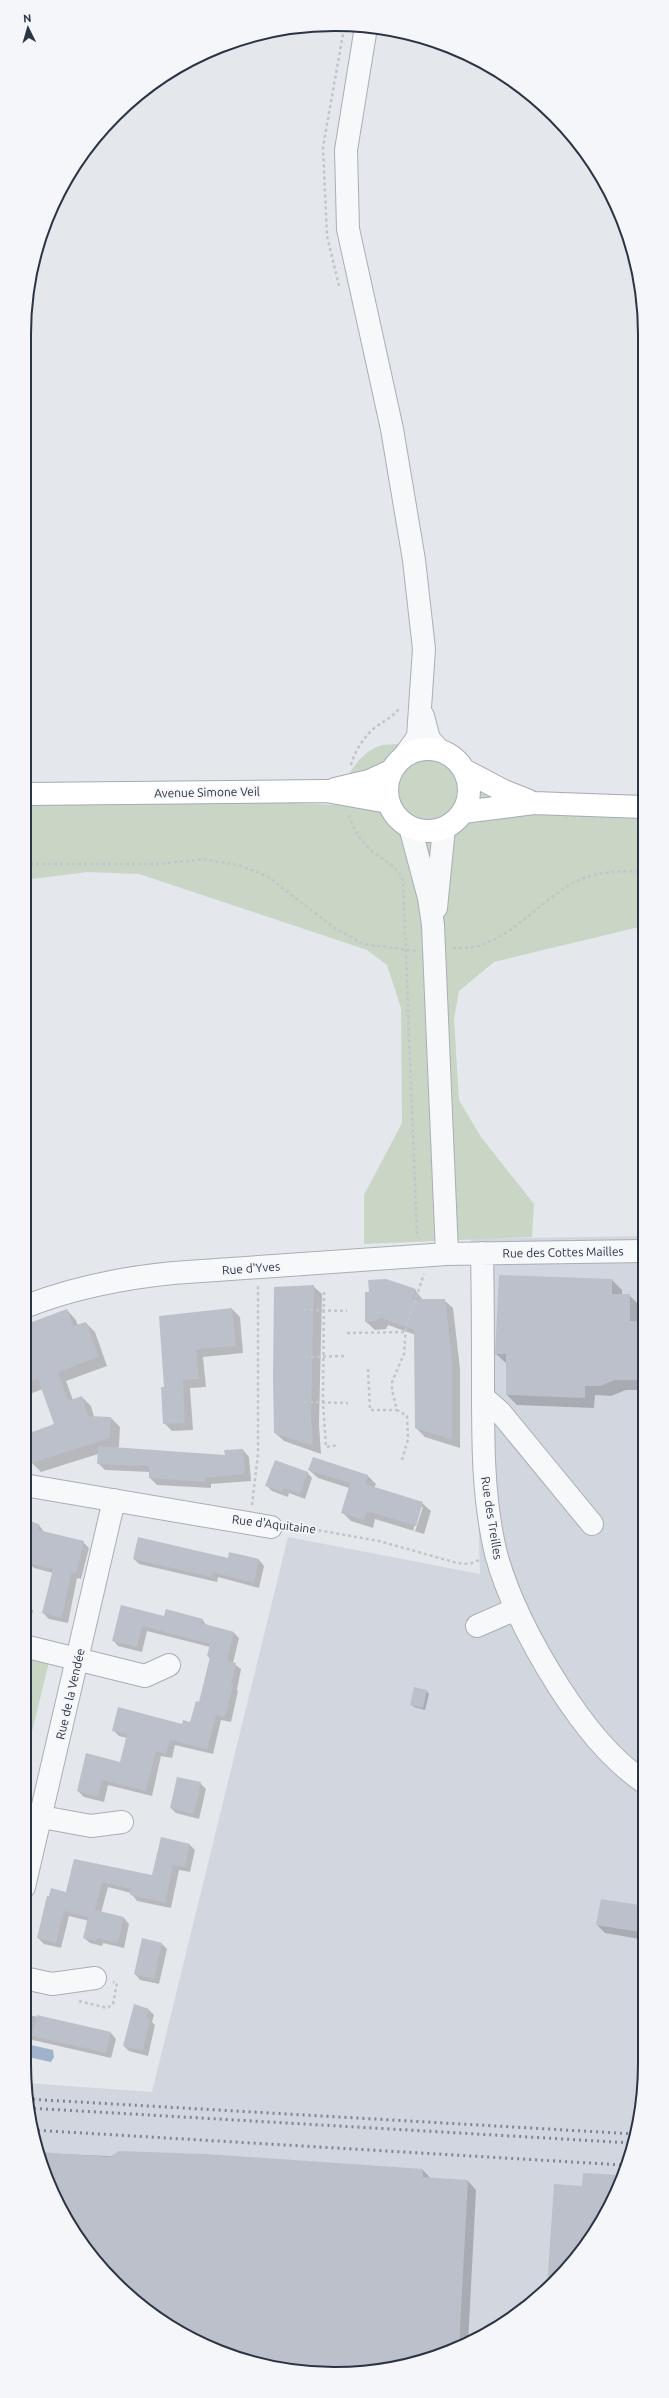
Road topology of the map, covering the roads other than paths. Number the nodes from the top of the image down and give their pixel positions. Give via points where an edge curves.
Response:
1 (365, 33) edge
2 (412, 705) junction
3 (439, 750) junction
4 (398, 763) junction
5 (464, 770) junction
6 (340, 791) junction
7 (31, 794) edge
8 (388, 802) junction
9 (534, 803) junction
10 (638, 807) edge
11 (463, 812) junction
12 (410, 828) junction
13 (444, 828) junction
14 (433, 925) junction
15 (638, 1251) edge
16 (482, 1253) junction
17 (432, 1255) junction
18 (31, 1304) edge
19 (483, 1397) junction
20 (31, 1487) edge
21 (114, 1500) junction
22 (592, 1524) dead end
23 (271, 1527) road end
24 (516, 1609) junction
25 (477, 1626) dead end
26 (31, 1648) edge
27 (79, 1660) junction
28 (169, 1665) dead end
29 (638, 1777) edge
30 (42, 1817) junction
31 (122, 1822) dead end
32 (31, 1860) edge
33 (95, 1978) dead end
34 (31, 1980) edge

1 - 2 street via 346,150 348,229 392,428 414,560 424,649
2 - 3 street via 429,739
2 - 4 street via 418,737
3 - 4 main road via 424,749
3 - 5 main road via 457,761
4 - 6 main road via 369,781
4 - 8 main road via 386,792
5 - 9 main road via 504,792
5 - 11 main road via 469,797
6 - 7 main road, Avenue Simone Veil
6 - 8 main road, Avenue Simone Veil
8 - 12 main road via 394,814
9 - 10 main road
9 - 11 main road
11 - 13 main road via 456,821
12 - 13 main road via 421,831
12 - 14 street via 429,898
13 - 14 street
14 - 17 street
15 - 16 street, Rue des Cottes Mailles
16 - 17 street, Rue d'Yves
16 - 19 street, Rue des Treilles
17 - 18 street, Rue d'Yves via 140,1276 49,1297
19 - 22 street via 500,1412
19 - 24 street, Rue des Treilles via 486,1480 496,1554
20 - 21 street, Rue d'Aquitaine
21 - 23 street, Rue d'Aquitaine
21 - 27 street, Rue de la Vendée
24 - 25 street
24 - 29 street, Rue des Treilles via 574,1710 602,1747
26 - 27 street
27 - 28 street via 145,1676
27 - 30 street, Rue de la Vendée
30 - 31 street via 91,1826
30 - 32 street, Rue de la Vendée
33 - 34 street via 52,1984

